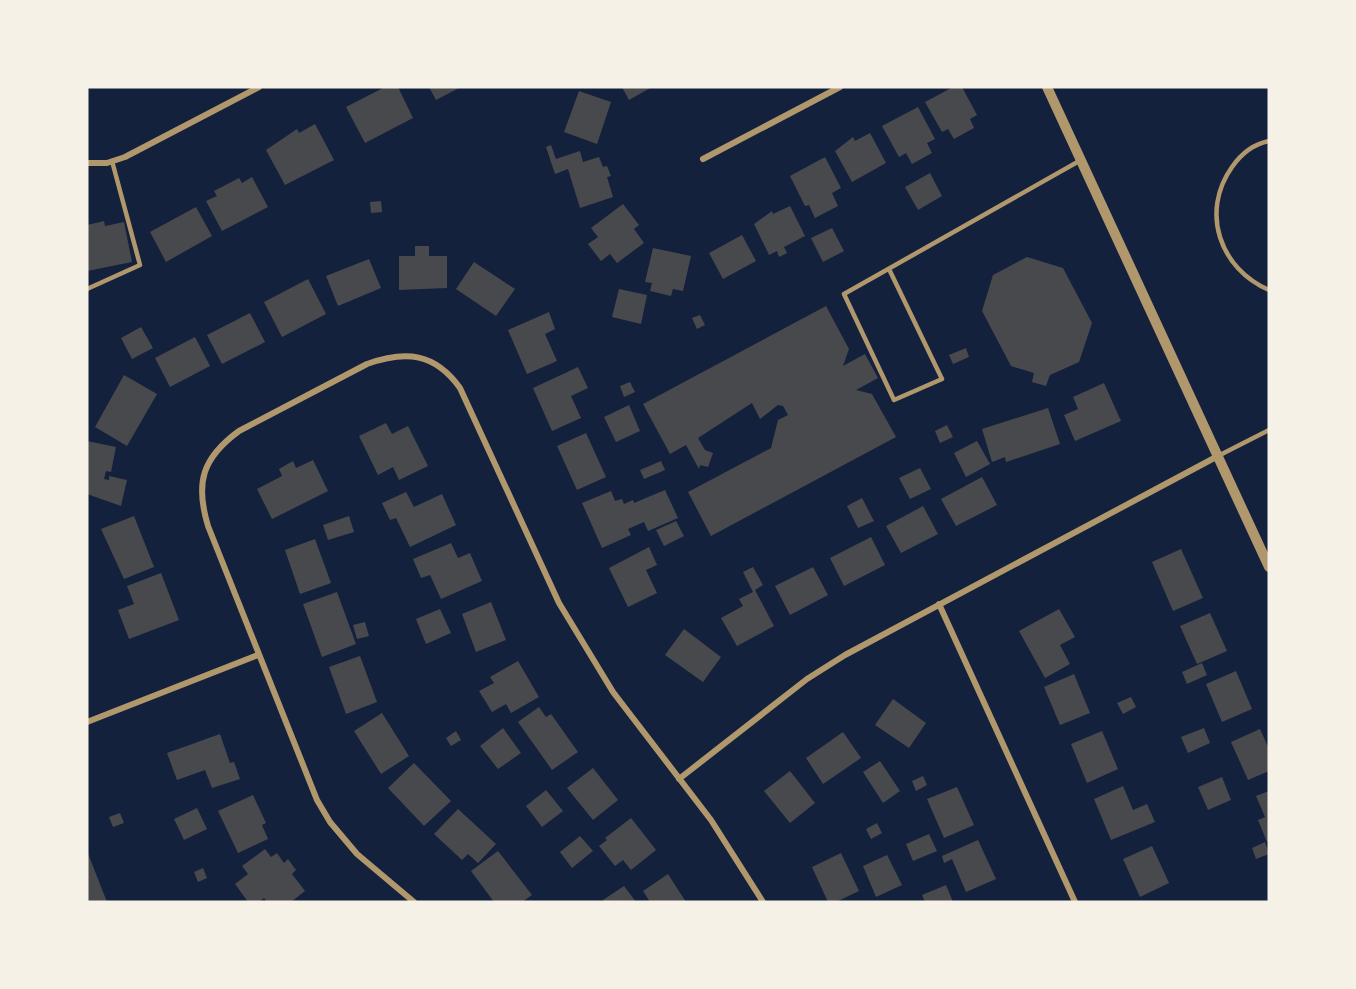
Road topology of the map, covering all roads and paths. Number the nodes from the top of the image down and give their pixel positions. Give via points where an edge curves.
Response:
1 (259, 87) edge
2 (840, 87) edge
3 (1047, 87) edge
4 (1269, 141) edge
5 (703, 159) dead end
6 (1081, 160) junction
7 (112, 161) junction
8 (87, 163) edge
9 (889, 269) junction
10 (87, 289) edge
11 (1269, 290) edge
12 (1269, 430) edge
13 (1218, 456) junction
14 (1269, 567) edge
15 (939, 604) junction
16 (258, 655) junction
17 (87, 722) edge
18 (679, 778) junction
19 (414, 902) edge
20 (762, 902) edge
21 (1074, 902) edge

1 - 7 street
2 - 5 street
3 - 6 street
4 - 11 lane via 1260,142 1239,157 1228,172 1218,193 1216,217 1220,238 1230,258 1250,281
6 - 9 lane
6 - 13 street
7 - 8 street
7 - 10 lane via 140,265
9 - 9 lane via 844,294 894,400 942,379
12 - 13 lane
13 - 14 street
13 - 15 street
15 - 18 street via 807,679
15 - 21 street
16 - 17 street
16 - 18 street via 202,508 203,473 210,459 222,443 239,431 367,364 388,356 421,357 441,366 460,388 559,603 613,692
16 - 19 street via 308,783 330,822 357,854
18 - 20 street via 734,853

